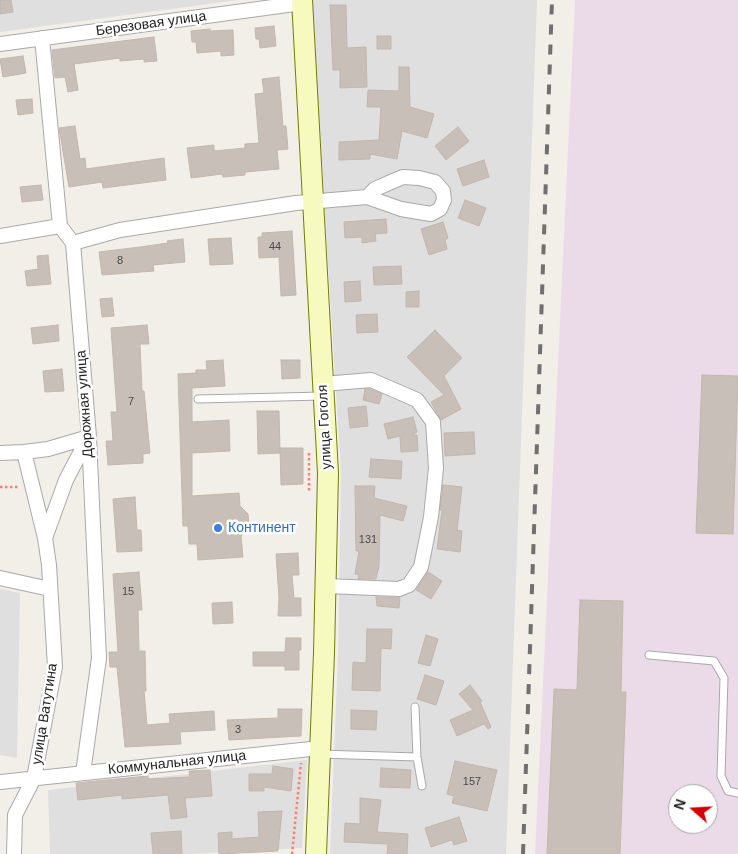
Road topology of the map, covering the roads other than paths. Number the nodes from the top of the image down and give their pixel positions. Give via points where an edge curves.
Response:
1 (302, 2) edge
2 (42, 38) junction
3 (0, 44) edge
4 (367, 197) junction
5 (313, 201) junction
6 (60, 226) junction
7 (0, 236) edge
8 (72, 243) junction
9 (323, 390) junction
10 (198, 399) dead end
11 (89, 437) junction
12 (24, 452) junction
13 (0, 453) edge
14 (45, 538) junction
15 (0, 578) edge
16 (326, 586) junction
17 (50, 589) junction
18 (650, 655) dead end
19 (415, 707) dead end
20 (314, 751) junction
21 (416, 757) junction
22 (83, 773) junction
23 (34, 778) junction
24 (0, 782) edge
25 (422, 786) dead end
26 (738, 793) edge
27 (14, 854) edge
28 (316, 854) edge

1 - 2 street, Березовая улица
1 - 5 main road, улица Гоголя
2 - 3 street, Березовая улица
2 - 6 street
4 - 4 street via 401,209 431,214 440,209 444,200 435,182 403,177 375,189
4 - 5 street
5 - 8 street via 120,230
5 - 9 main road, улица Гоголя
6 - 7 street
6 - 8 street
8 - 11 street, Дорожная улица
9 - 10 lane
9 - 16 main road, улица Гоголя via 328,473
9 - 16 street via 371,380 417,400 433,422 436,468 421,567 409,585 399,589
11 - 12 street
11 - 14 street via 66,480
11 - 22 street, Дорожная улица via 99,658
12 - 13 street
12 - 14 street, улица Ватутина
14 - 17 street, улица Ватутина
15 - 17 street
16 - 20 main road, улица Гоголя
17 - 23 street, улица Ватутина via 55,667
18 - 26 lane via 714,661 724,678 721,776 728,791
19 - 21 lane
20 - 21 lane
20 - 22 street, Коммунальная улица
20 - 28 main road, улица Гоголя
21 - 25 lane
22 - 23 street, Коммунальная улица
23 - 24 street, Коммунальная улица
23 - 27 street via 16,815

